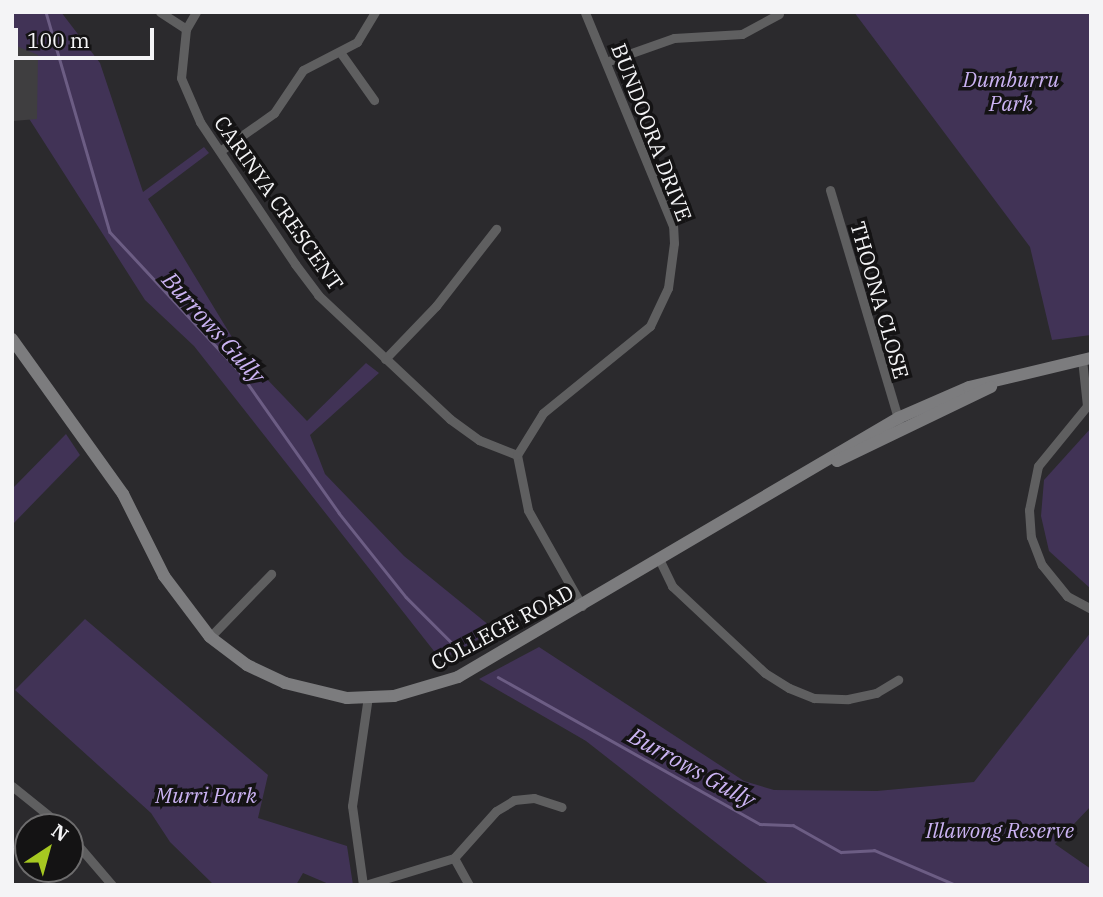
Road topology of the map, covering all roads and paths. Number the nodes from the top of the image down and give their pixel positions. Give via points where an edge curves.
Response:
1 (160, 12) edge
2 (196, 12) edge
3 (375, 12) edge
4 (586, 12) edge
5 (779, 14) dead end
6 (186, 29) junction
7 (340, 52) junction
8 (606, 62) junction
9 (374, 100) dead end
10 (220, 151) junction
11 (830, 190) dead end
12 (496, 229) dead end
13 (12, 339) edge
14 (385, 359) junction
15 (1086, 359) edge
16 (900, 423) junction
17 (517, 455) junction
18 (660, 561) junction
19 (271, 575) dead end
20 (582, 606) junction
21 (1091, 609) edge
22 (210, 637) junction
23 (898, 680) dead end
24 (368, 696) junction
25 (12, 786) edge
26 (562, 807) dead end
27 (46, 813) edge
28 (84, 852) edge
29 (454, 858) junction
30 (112, 885) edge
31 (364, 885) edge
32 (469, 885) edge

1 - 6 street
2 - 6 street, CARINYA CRESCENT
3 - 7 street via 357,42
4 - 8 street, BUNDOORA DRIVE
5 - 8 street via 742,34 665,40
6 - 10 street, CARINYA CRESCENT via 181,78
7 - 9 street
7 - 10 street via 303,70 274,113
8 - 17 street, BUNDOORA DRIVE via 673,226 668,288 650,326 542,413
10 - 14 street, CARINYA CRESCENT via 318,295
11 - 16 street, THOONA CLOSE
12 - 14 street via 436,306
13 - 22 main road, COLLEGE ROAD via 123,494 164,576
14 - 17 street, CARINYA CRESCENT via 469,434
15 - 16 main road, COLLEGE ROAD via 969,387
15 - 21 street via 1087,406 1038,466 1029,510 1031,537 1042,565 1067,596
16 - 18 main road, COLLEGE ROAD
17 - 20 street via 528,510
18 - 20 main road, COLLEGE ROAD
18 - 23 street via 671,586 765,673 789,688 814,698 848,699 876,694
19 - 22 street
20 - 24 main road, COLLEGE ROAD via 458,677 394,696
22 - 24 main road, COLLEGE ROAD via 247,665 285,683 348,698
24 - 31 street via 352,806
25 - 27 street
26 - 29 street via 534,797 514,800 496,811
28 - 30 street
29 - 31 street
29 - 32 street

